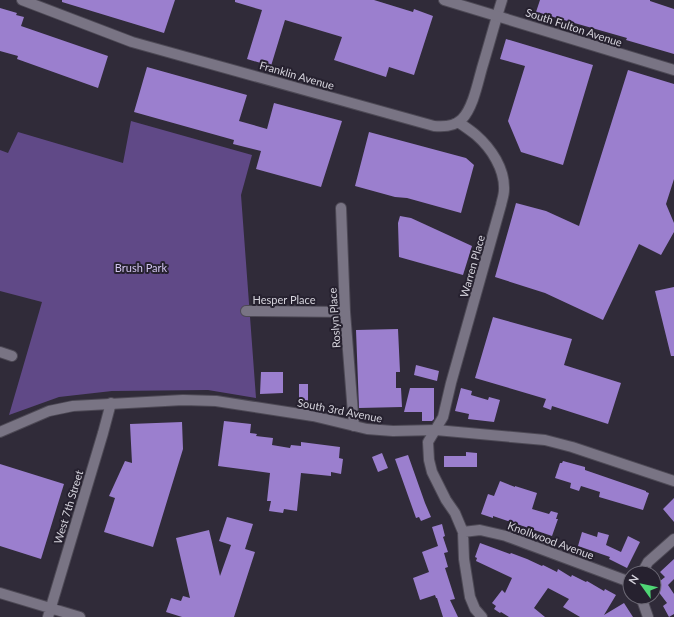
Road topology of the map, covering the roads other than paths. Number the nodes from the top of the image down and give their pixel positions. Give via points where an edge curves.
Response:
1 (22, 0) edge
2 (444, 0) edge
3 (502, 0) edge
4 (497, 17) junction
5 (674, 70) edge
6 (458, 122) junction
7 (342, 208) dead end
8 (246, 311) dead end
9 (345, 312) junction
10 (0, 352) edge
11 (12, 356) dead end
12 (111, 403) junction
13 (354, 426) junction
14 (436, 430) junction
15 (0, 432) edge
16 (674, 481) edge
17 (463, 532) junction
18 (674, 539) edge
19 (646, 565) edge
20 (622, 579) edge
21 (0, 593) edge
22 (643, 605) edge
23 (50, 612) edge
24 (80, 617) edge
25 (482, 617) edge
26 (648, 617) edge

1 - 6 street, Franklin Avenue via 132,42 361,107 434,126 444,127
2 - 4 street, South Fulton Avenue
3 - 4 street
4 - 5 street, South Fulton Avenue
4 - 6 street via 474,95 467,112
6 - 14 street, Warren Place via 476,135 493,156 500,168 504,190 443,417
7 - 9 street, Roslyn Place
8 - 9 street, Hesper Place
9 - 13 street, Roslyn Place
10 - 11 street
12 - 13 street, South 3rd Avenue via 216,401 313,416
12 - 15 street, South 3rd Avenue via 72,406 49,411
12 - 23 street, West 7th Street
13 - 14 street, South 3rd Avenue via 393,431
14 - 16 street, South 3rd Avenue via 545,440
14 - 17 street, Warren Place via 428,442 432,472
17 - 20 street, Knollwood Avenue via 480,530 506,536
17 - 25 street via 470,597
18 - 19 street
21 - 23 street
22 - 26 street
23 - 24 street

